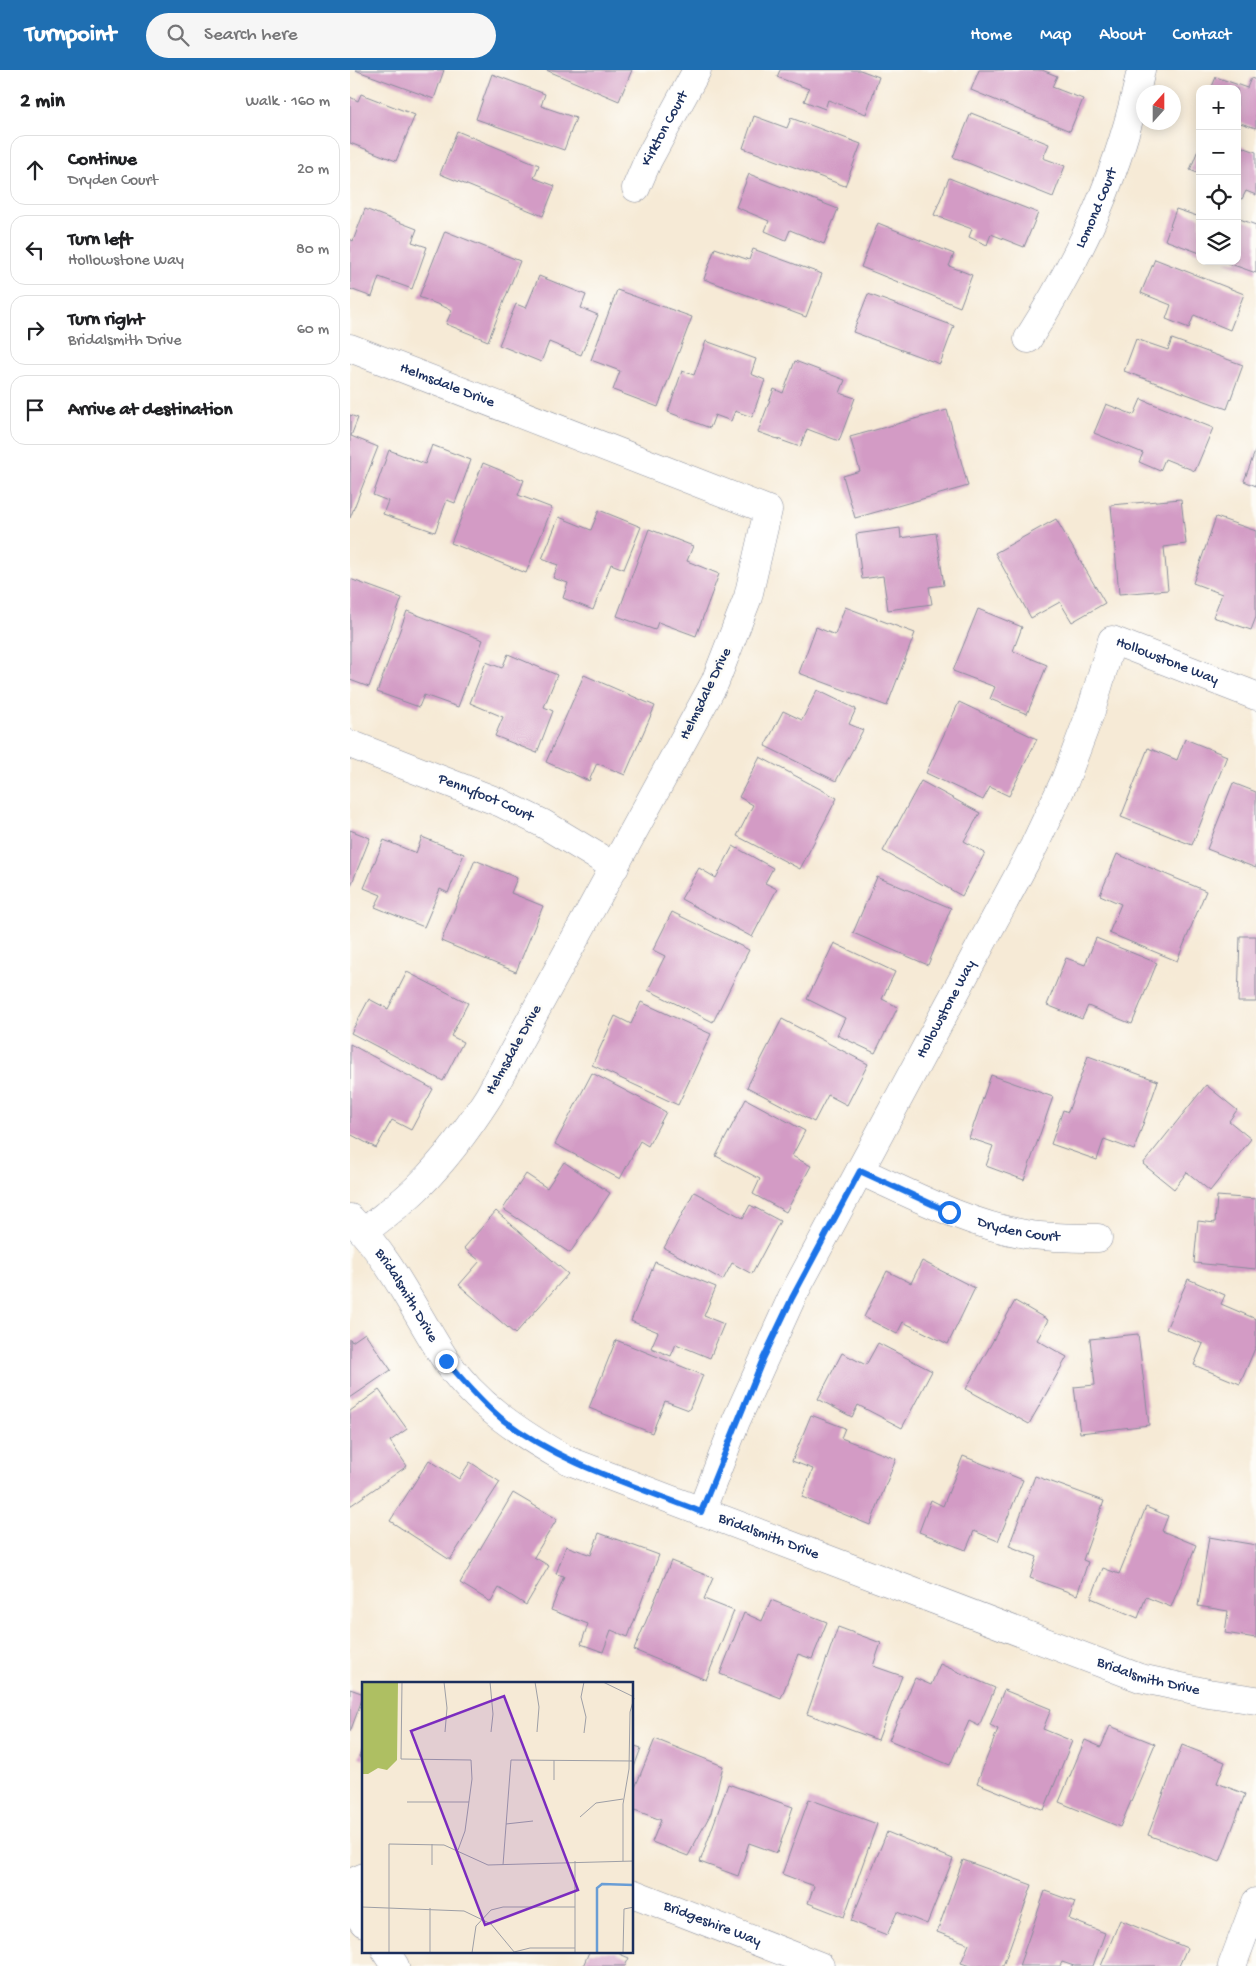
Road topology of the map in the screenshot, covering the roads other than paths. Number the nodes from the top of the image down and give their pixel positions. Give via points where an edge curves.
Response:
1 (697, 70) edge
2 (1141, 70) edge
3 (636, 188) dead end
4 (1028, 338) dead end
5 (350, 348) edge
6 (1256, 696) edge
7 (350, 744) edge
8 (615, 867) junction
9 (860, 1171) junction
10 (357, 1225) edge
11 (1098, 1238) dead end
12 (701, 1512) junction
13 (1256, 1700) edge
14 (362, 1877) edge
15 (350, 1882) edge
16 (634, 1894) edge
17 (1256, 1902) edge
18 (350, 1905) edge
19 (362, 1920) edge
20 (387, 1954) edge
21 (395, 1966) edge
22 (820, 1966) edge
23 (1232, 1966) edge

1 - 3 street, Kirkton Court
2 - 4 street, Lomond Court via 1132,115 1092,225 1056,294
5 - 8 street, Helmsdale Drive via 768,510 748,597 715,682
6 - 9 street, Hollowstone Way via 1112,640 1091,711 1065,780 1034,846
7 - 8 street, Pennyfoot Court via 501,803
8 - 10 street, Helmsdale Drive via 470,1126 416,1189
9 - 11 street, Dryden Court via 949,1212 988,1224 1024,1234
9 - 12 street, Hollowstone Way via 763,1359
10 - 12 street, Bridalsmith Drive via 388,1264 446,1361 500,1417 567,1460
12 - 13 street, Bridalsmith Drive via 1140,1678
14 - 15 street
16 - 22 street, Bridgeshire Way
17 - 23 street
18 - 19 street
20 - 21 street

